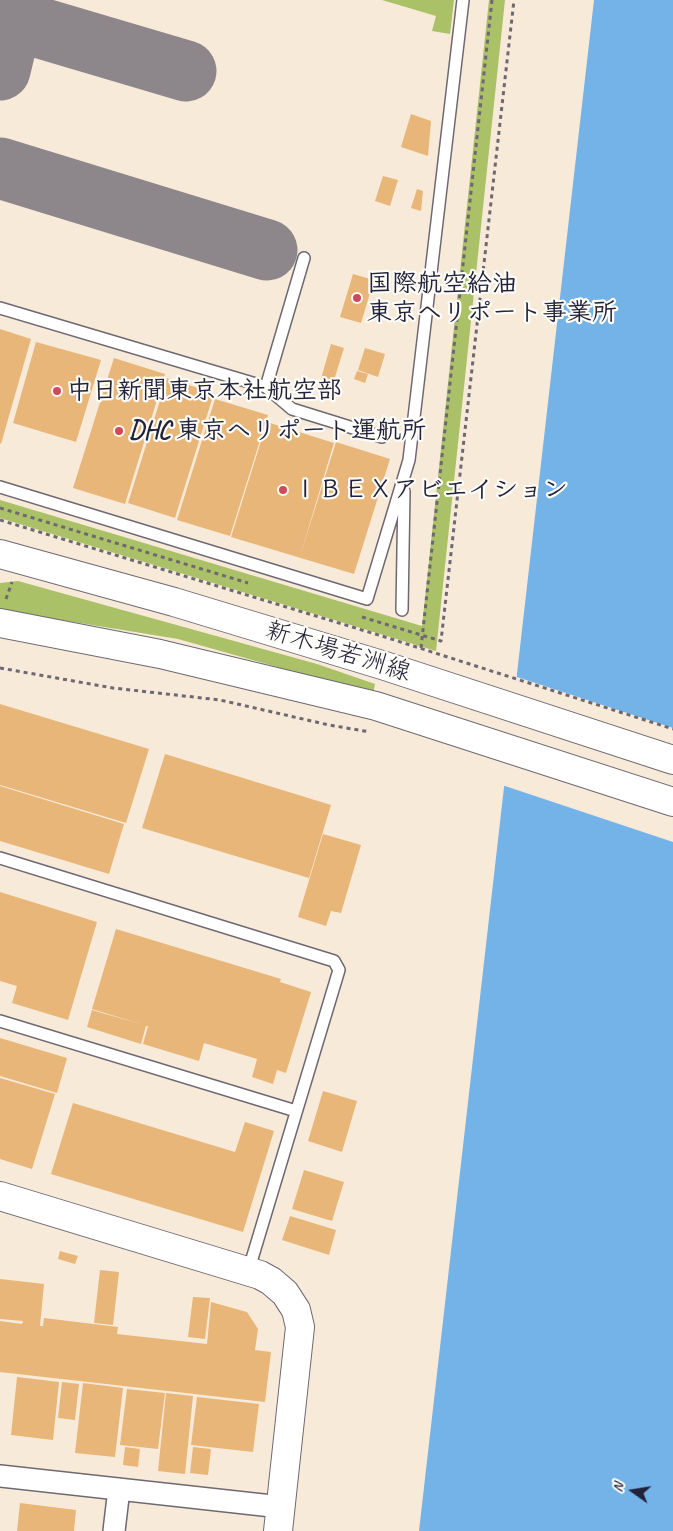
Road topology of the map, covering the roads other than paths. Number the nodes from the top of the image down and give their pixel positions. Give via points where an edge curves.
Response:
1 (463, 0) edge
2 (304, 258) dead end
3 (0, 308) edge
4 (266, 387) junction
5 (382, 437) dead end
6 (404, 476) junction
7 (0, 487) edge
8 (0, 554) edge
9 (402, 610) dead end
10 (0, 623) edge
11 (673, 760) edge
12 (673, 802) edge
13 (0, 858) edge
14 (0, 1021) edge
15 (296, 1111) junction
16 (0, 1196) edge
17 (248, 1272) junction
18 (0, 1476) edge
19 (119, 1489) junction
20 (279, 1519) edge
21 (114, 1531) edge

1 - 6 lane via 409,460
2 - 4 lane
3 - 4 lane
4 - 5 lane via 292,409
6 - 7 lane via 367,599
6 - 9 lane
8 - 11 street, 新木場若洲線 via 382,665
10 - 12 street, 新木場若洲線 via 160,654 376,706
13 - 15 lane via 334,961 339,970
14 - 15 lane
15 - 17 lane
16 - 17 street
17 - 20 street via 271,1281 285,1293 296,1310 300,1327
18 - 19 street
19 - 20 street
19 - 21 street

